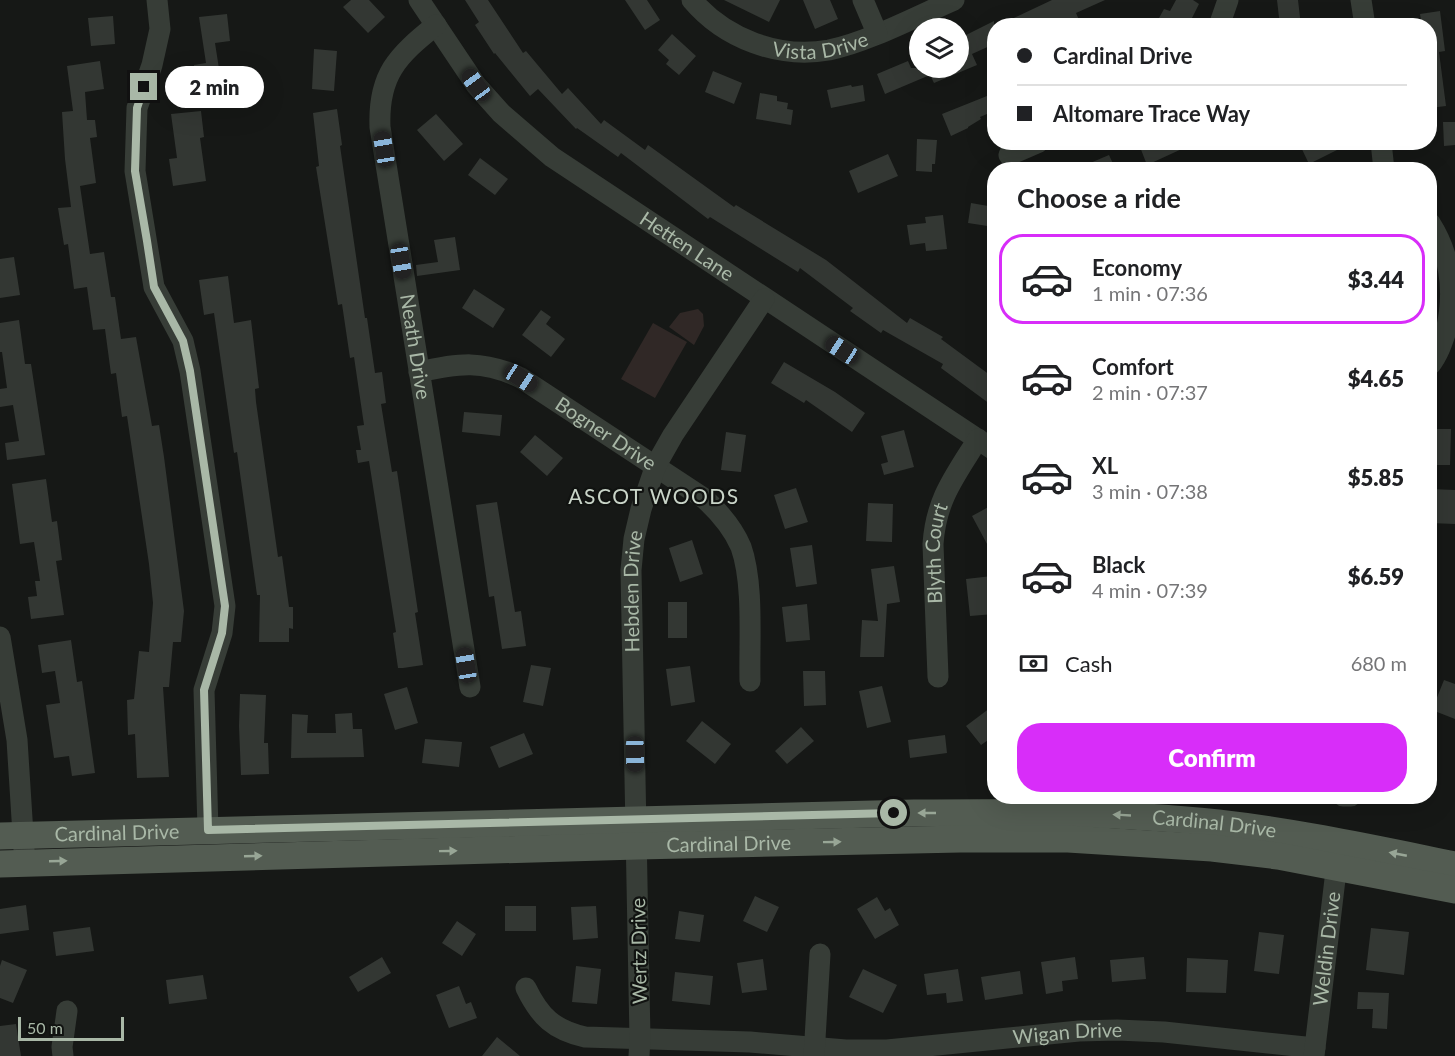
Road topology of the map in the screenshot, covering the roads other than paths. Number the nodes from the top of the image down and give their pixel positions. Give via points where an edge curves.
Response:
1 (157, 0) edge
2 (419, 0) edge
3 (692, 0) edge
4 (863, 0) edge
5 (954, 0) edge
6 (1228, 0) edge
7 (1361, 0) edge
8 (1222, 18) edge
9 (1364, 18) edge
10 (436, 25) junction
11 (877, 33) junction
12 (1021, 150) edge
13 (1010, 155) dead end
14 (1437, 235) edge
15 (764, 299) junction
16 (1437, 351) edge
17 (419, 372) junction
18 (986, 445) edge
19 (656, 465) junction
20 (0, 637) edge
21 (938, 677) dead end
22 (750, 681) dead end
23 (470, 687) dead end
24 (637, 820) junction
25 (208, 830) junction
26 (11, 836) edge
27 (637, 846) junction
28 (1338, 854) junction
29 (12, 863) edge
30 (1455, 865) edge
31 (1455, 890) edge
32 (820, 954) dead end
33 (526, 988) dead end
34 (67, 1011) dead end
35 (640, 1047) edge
36 (814, 1051) edge
37 (1315, 1052) edge
38 (63, 1056) edge

1 - 25 street via 160,29 137,108 135,171 154,287 183,341 190,371 225,606 222,633 204,690
2 - 10 street, Hetten Lane
3 - 11 street, Vista Drive via 729,32 788,51 828,50
4 - 11 street
5 - 11 street, Vista Drive
6 - 8 street
7 - 9 street
10 - 15 street, Hetten Lane via 476,85 529,138
10 - 17 street, Neath Drive via 396,62 387,78 379,112
12 - 13 street
14 - 16 street via 1449,267 1452,295 1448,323
15 - 18 street, Hetten Lane
15 - 19 street, Hebden Drive
17 - 19 street, Bogner Drive via 467,364 504,370
17 - 23 street, Neath Drive
18 - 21 street, Blyth Court via 945,492 935,525
19 - 22 street, Bogner Drive via 720,513 740,547 748,585
19 - 24 street, Hebden Drive via 640,509 631,570
20 - 26 street via 17,740
24 - 25 main road, Cardinal Drive
24 - 27 street, Hebden Drive
28 -> 24 main road, Cardinal Drive via 1279,831 1127,815 914,813
25 - 26 main road, Cardinal Drive
26 - 29 street
27 -> 28 main road, Cardinal Drive via 1078,840
29 -> 27 main road, Cardinal Drive
27 - 35 street, Wertz Drive
30 -> 28 main road, Cardinal Drive
28 - 31 main road, Cardinal Drive
28 - 37 street, Weldin Drive
32 - 36 street
33 - 35 street, Wigan Drive via 534,1005 556,1027 570,1034
34 - 38 street
35 - 36 street, Wigan Drive via 750,1042
36 - 37 street, Wigan Drive via 887,1050 1117,1030 1164,1032

